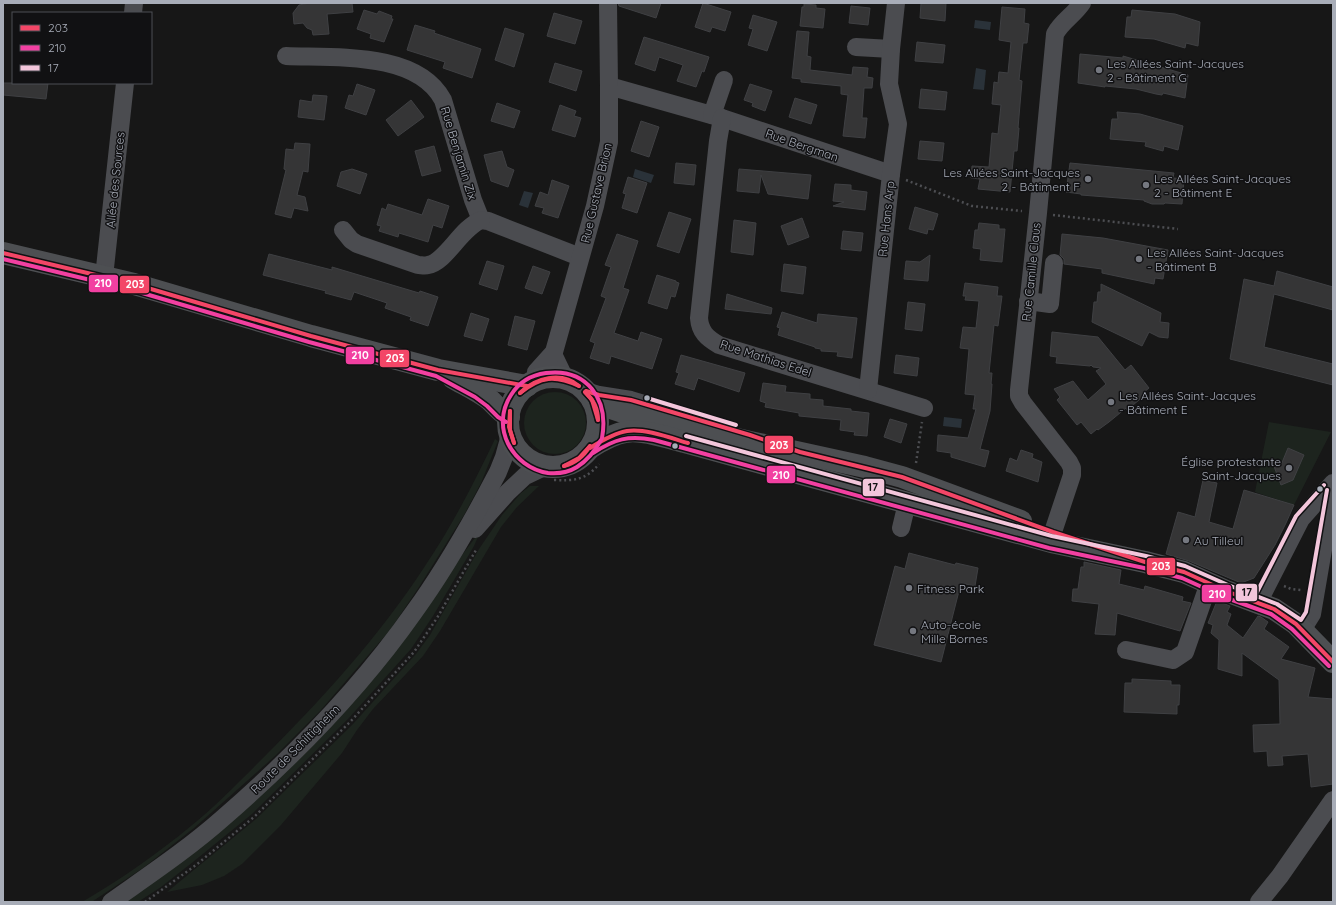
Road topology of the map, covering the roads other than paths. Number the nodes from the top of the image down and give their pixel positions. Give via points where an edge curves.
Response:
1 (608, 3) edge
2 (896, 3) edge
3 (1082, 3) edge
4 (856, 47) dead end
5 (891, 49) junction
6 (286, 56) dead end
7 (724, 80) dead end
8 (125, 84) edge
9 (610, 86) junction
10 (717, 117) junction
11 (891, 174) junction
12 (480, 220) junction
13 (343, 230) dead end
14 (3, 253) edge
15 (580, 257) junction
16 (1054, 263) dead end
17 (104, 277) junction
18 (1028, 301) junction
19 (553, 354) junction
20 (438, 370) junction
21 (565, 379) junction
22 (532, 383) junction
23 (868, 390) junction
24 (589, 396) junction
25 (924, 408) road end
26 (510, 426) junction
27 (596, 454) junction
28 (548, 473) junction
29 (1333, 483) edge
30 (926, 487) junction
31 (1333, 491) edge
32 (959, 499) junction
33 (907, 503) junction
34 (975, 522) junction
35 (901, 528) dead end
36 (1053, 532) junction
37 (1145, 562) junction
38 (447, 564) junction
39 (1209, 583) junction
40 (1258, 603) junction
41 (1302, 630) junction
42 (1126, 650) dead end
43 (1333, 662) edge
44 (1333, 800) edge
45 (1260, 901) edge
46 (111, 902) edge

1 - 9 street, Rue Gustave Brion
2 - 5 street, Rue Hans Arp
3 - 18 street, Rue Camille Claus via 1054,34
4 - 5 street
5 - 11 street, Rue Hans Arp via 889,84 898,124
6 - 12 street, Rue Benjamin Zix via 373,60 418,75 434,87 443,100
7 - 10 street
8 - 17 street, Allée des Sources
9 - 10 street, Rue Bergman
9 - 15 street, Rue Gustave Brion via 609,142 595,206
10 - 11 street, Rue Bergman
10 - 23 street, Rue Mathias Edel via 718,141 699,318 701,330 719,345
11 - 23 street, Rue Hans Arp
12 - 13 street via 468,227 438,261 429,265 418,265 357,244
12 - 15 street
14 - 17 main road
15 - 19 street, Rue Gustave Brion
16 - 18 street via 1050,304
17 - 20 main road
18 - 36 street, Rue Camille Claus via 1019,396 1072,468
19 - 21 street
19 - 22 street, Rue Gustave Brion via 536,372
20 - 22 main road
20 - 26 main road via 491,401
21 - 22 main road via 552,377
21 - 24 main road via 576,384
22 - 26 main road via 518,394 512,405
23 - 25 street, Rue Mathias Edel
24 - 27 main road via 597,412
24 - 30 main road via 604,406 630,414 866,467
26 - 28 main road via 515,446 524,456
26 - 38 street, Route de Schiltigheim via 504,457 498,472
27 - 28 main road via 581,457
27 - 33 main road via 604,439 628,431 651,434
28 - 38 street, Route de Schiltigheim via 525,476 480,523
29 - 40 street via 1301,519
30 - 32 main road
30 - 33 main road
31 - 41 street via 1312,614
32 - 34 main road via 975,518
32 - 36 main road
33 - 34 main road
33 - 35 street
34 - 37 main road via 1051,542
36 - 37 main road
37 - 39 main road via 1184,572
38 - 46 street, Route de Schiltigheim via 393,641 314,733 222,819
39 - 40 main road
39 - 42 street via 1185,652 1173,660
40 - 41 main road via 1274,609
41 - 43 main road
44 - 45 street

